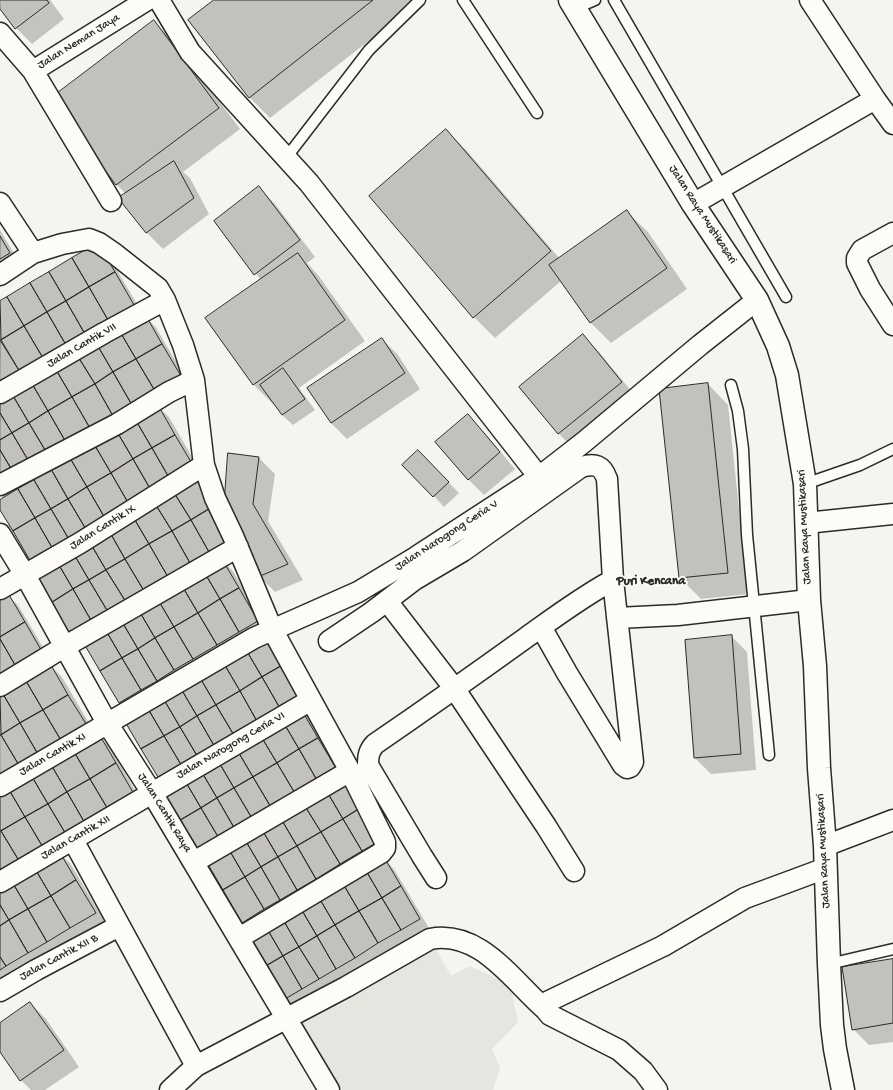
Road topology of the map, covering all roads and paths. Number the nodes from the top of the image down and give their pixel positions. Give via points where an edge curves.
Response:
1 (147, 0) edge
2 (159, 0) edge
3 (420, 0) edge
4 (463, 0) edge
5 (595, 0) edge
6 (614, 0) edge
7 (810, 0) edge
8 (572, 5) edge
9 (0, 33) edge
10 (33, 71) junction
11 (875, 99) junction
12 (537, 113) dead end
13 (893, 124) edge
14 (286, 158) junction
15 (723, 186) junction
16 (111, 201) dead end
17 (0, 202) edge
18 (693, 204) junction
19 (893, 233) edge
20 (33, 253) junction
21 (0, 275) edge
22 (786, 297) dead end
23 (165, 300) junction
24 (758, 300) junction
25 (893, 325) edge
26 (194, 380) junction
27 (731, 385) dead end
28 (0, 393) edge
29 (893, 449) edge
30 (204, 465) junction
31 (538, 477) junction
32 (805, 484) junction
33 (0, 485) edge
34 (893, 514) edge
35 (806, 523) junction
36 (0, 534) edge
37 (238, 548) junction
38 (25, 575) junction
39 (613, 580) junction
40 (0, 590) edge
41 (809, 600) junction
42 (387, 601) junction
43 (754, 606) junction
44 (617, 618) junction
45 (541, 627) junction
46 (272, 629) junction
47 (329, 641) dead end
48 (64, 647) junction
49 (0, 686) edge
50 (454, 688) junction
51 (310, 700) junction
52 (107, 723) junction
53 (769, 756) dead end
54 (350, 771) junction
55 (0, 786) edge
56 (152, 793) junction
57 (893, 820) edge
58 (73, 840) junction
59 (825, 846) junction
60 (194, 862) junction
61 (826, 868) junction
62 (574, 871) dead end
63 (436, 878) dead end
64 (0, 882) edge
65 (119, 926) junction
66 (239, 938) junction
67 (893, 949) edge
68 (829, 964) junction
69 (0, 992) edge
70 (545, 1009) junction
71 (286, 1018) junction
72 (196, 1066) junction
73 (170, 1090) edge
74 (330, 1090) edge
75 (657, 1090) edge
76 (843, 1090) edge

1 - 10 street, Jalan Neman Jaya
2 - 14 street via 190,52
3 - 14 lane via 369,50
4 - 12 lane
5 - 8 lane
6 - 15 lane
7 - 11 street
8 - 18 main road, Jalan Raya Mustikasari
9 - 10 street, Jalan Neman Jaya
10 - 16 street
11 - 13 street
11 - 15 street
14 - 31 street via 309,183
15 - 18 street
15 - 22 lane
17 - 20 street
18 - 24 main road, Jalan Raya Mustikasari
19 - 25 street via 862,250 857,263
20 - 21 street
20 - 23 street via 68,242 89,239 116,254 158,288
23 - 26 street
23 - 28 street, Jalan Cantik VII
24 - 31 street, Jalan Narogong Ceria V
24 - 32 main road, Jalan Raya Mustikasari via 778,346 787,375
26 - 30 street
26 - 33 street via 117,424
27 - 43 lane via 738,411 743,449 746,535
29 - 32 lane via 860,465
30 - 37 street via 215,498
30 - 38 street, Jalan Cantik IX
31 - 46 street, Jalan Narogong Ceria V via 358,592
32 - 35 main road, Jalan Raya Mustikasari
34 - 35 street
35 - 41 main road, Jalan Raya Mustikasari
36 - 38 street, Jalan Cantik Raya
37 - 46 street
37 - 48 street
38 - 40 street, Jalan Cantik IX
38 - 48 street, Jalan Cantik Raya
39 - 42 street via 607,479 601,468 588,465 581,467 463,551 414,580
39 - 44 street
39 - 45 street
41 - 43 street
41 - 59 main road, Jalan Raya Mustikasari
42 - 47 street
42 - 50 street
43 - 44 street via 678,615
43 - 53 lane
44 - 45 street via 633,762 627,768
45 - 50 street
46 - 51 street
46 - 52 street, Jalan Narogong Ceria V
48 - 49 street
48 - 52 street, Jalan Cantik Raya
50 - 62 street
50 - 63 street via 375,744 368,759 368,765
51 - 54 street
51 - 56 street, Jalan Narogong Ceria VI
52 - 55 street, Jalan Cantik XI
52 - 56 street, Jalan Cantik Raya
54 - 60 street
54 - 66 street via 385,842 383,851
56 - 58 street, Jalan Cantik XII
56 - 60 street, Jalan Cantik Raya
57 - 59 street
58 - 64 street, Jalan Cantik XII
58 - 65 street
59 - 61 main road, Jalan Raya Mustikasari
60 - 66 street, Jalan Cantik Raya
61 - 68 main road, Jalan Raya Mustikasari
61 - 70 street via 745,898 663,946 548,1002
65 - 69 street, Jalan Cantik XII B
65 - 72 street
66 - 71 street, Jalan Cantik Raya
67 - 68 lane
68 - 76 main road, Jalan Raya Mustikasari via 834,1037
70 - 71 street via 482,950 459,940 437,938 430,939
70 - 75 street via 550,1015 619,1050 643,1071
71 - 72 street
71 - 74 street, Jalan Cantik Raya
72 - 73 street

